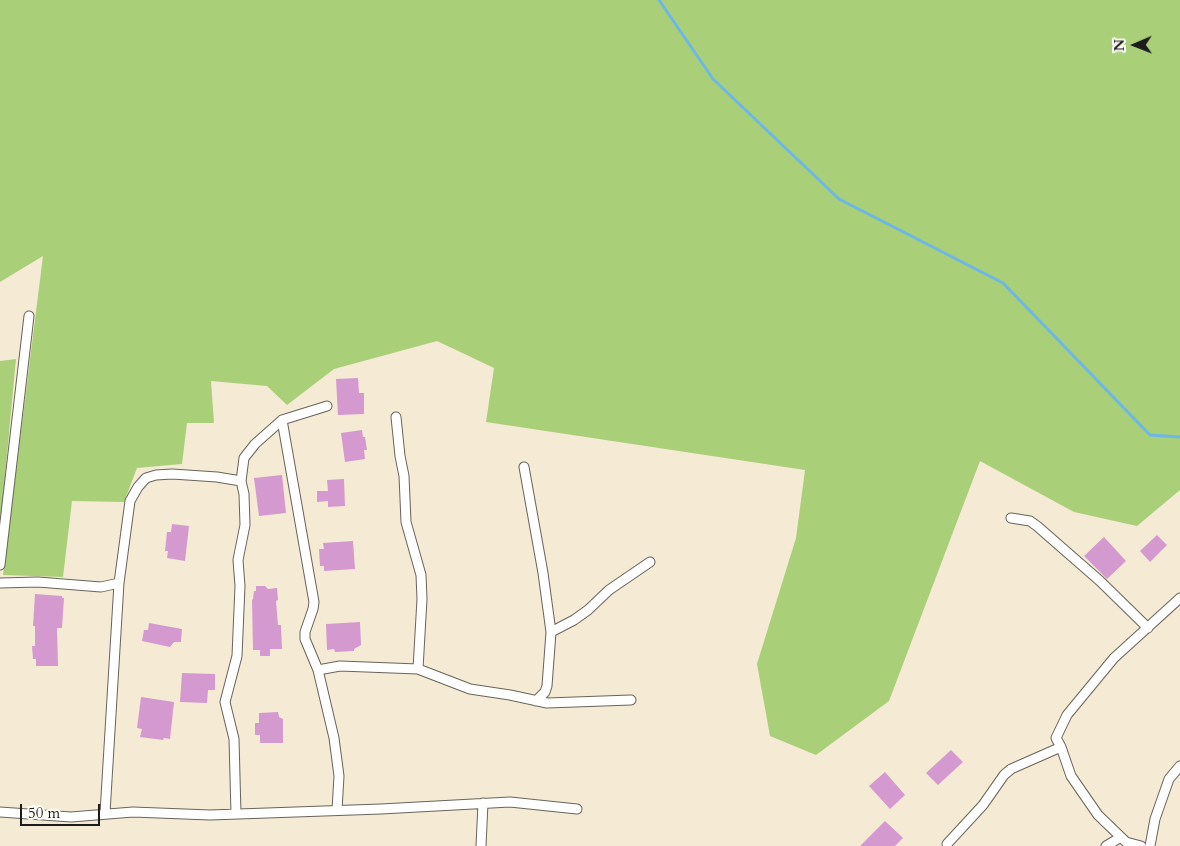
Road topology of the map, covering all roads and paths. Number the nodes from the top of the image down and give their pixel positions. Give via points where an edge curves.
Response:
1 (29, 316) dead end
2 (327, 406) dead end
3 (396, 417) dead end
4 (282, 420) junction
5 (524, 467) dead end
6 (241, 482) junction
7 (1011, 518) dead end
8 (650, 562) dead end
9 (0, 565) edge
10 (0, 583) edge
11 (119, 583) junction
12 (1180, 598) edge
13 (1148, 628) junction
14 (551, 632) junction
15 (318, 670) junction
16 (418, 670) junction
17 (631, 700) dead end
18 (536, 702) junction
19 (1061, 747) junction
20 (1180, 766) edge
21 (483, 803) junction
22 (577, 809) dead end
23 (337, 810) junction
24 (0, 812) edge
25 (104, 813) junction
26 (236, 814) junction
27 (1121, 837) junction
28 (947, 844) dead end
29 (481, 846) edge
30 (1106, 846) edge
31 (1142, 846) edge
32 (1150, 846) edge

1 - 9 street
2 - 4 street
3 - 16 street via 404,476 405,516 421,576
4 - 6 street via 247,452
4 - 15 street via 314,602 305,639
5 - 14 street
6 - 11 street via 172,474 146,478 130,501
6 - 26 street via 245,517 238,560 237,656 225,698 234,739
7 - 13 street via 1030,521 1037,526
8 - 14 street via 609,590 574,620
10 - 11 street via 38,582 94,587
11 - 25 street
12 - 13 street
13 - 19 street via 1114,658 1067,715 1056,738
14 - 18 street via 547,686
15 - 16 street via 340,666
15 - 23 street via 337,758
16 - 18 street via 470,690
17 - 18 street
19 - 27 street via 1071,776 1098,815
19 - 28 street via 1011,769
20 - 32 street via 1169,779 1155,819
21 - 22 street via 510,802
21 - 23 street
21 - 29 street
23 - 26 street
24 - 25 street via 71,817
25 - 26 street
27 - 30 street
27 - 31 street via 1126,842

